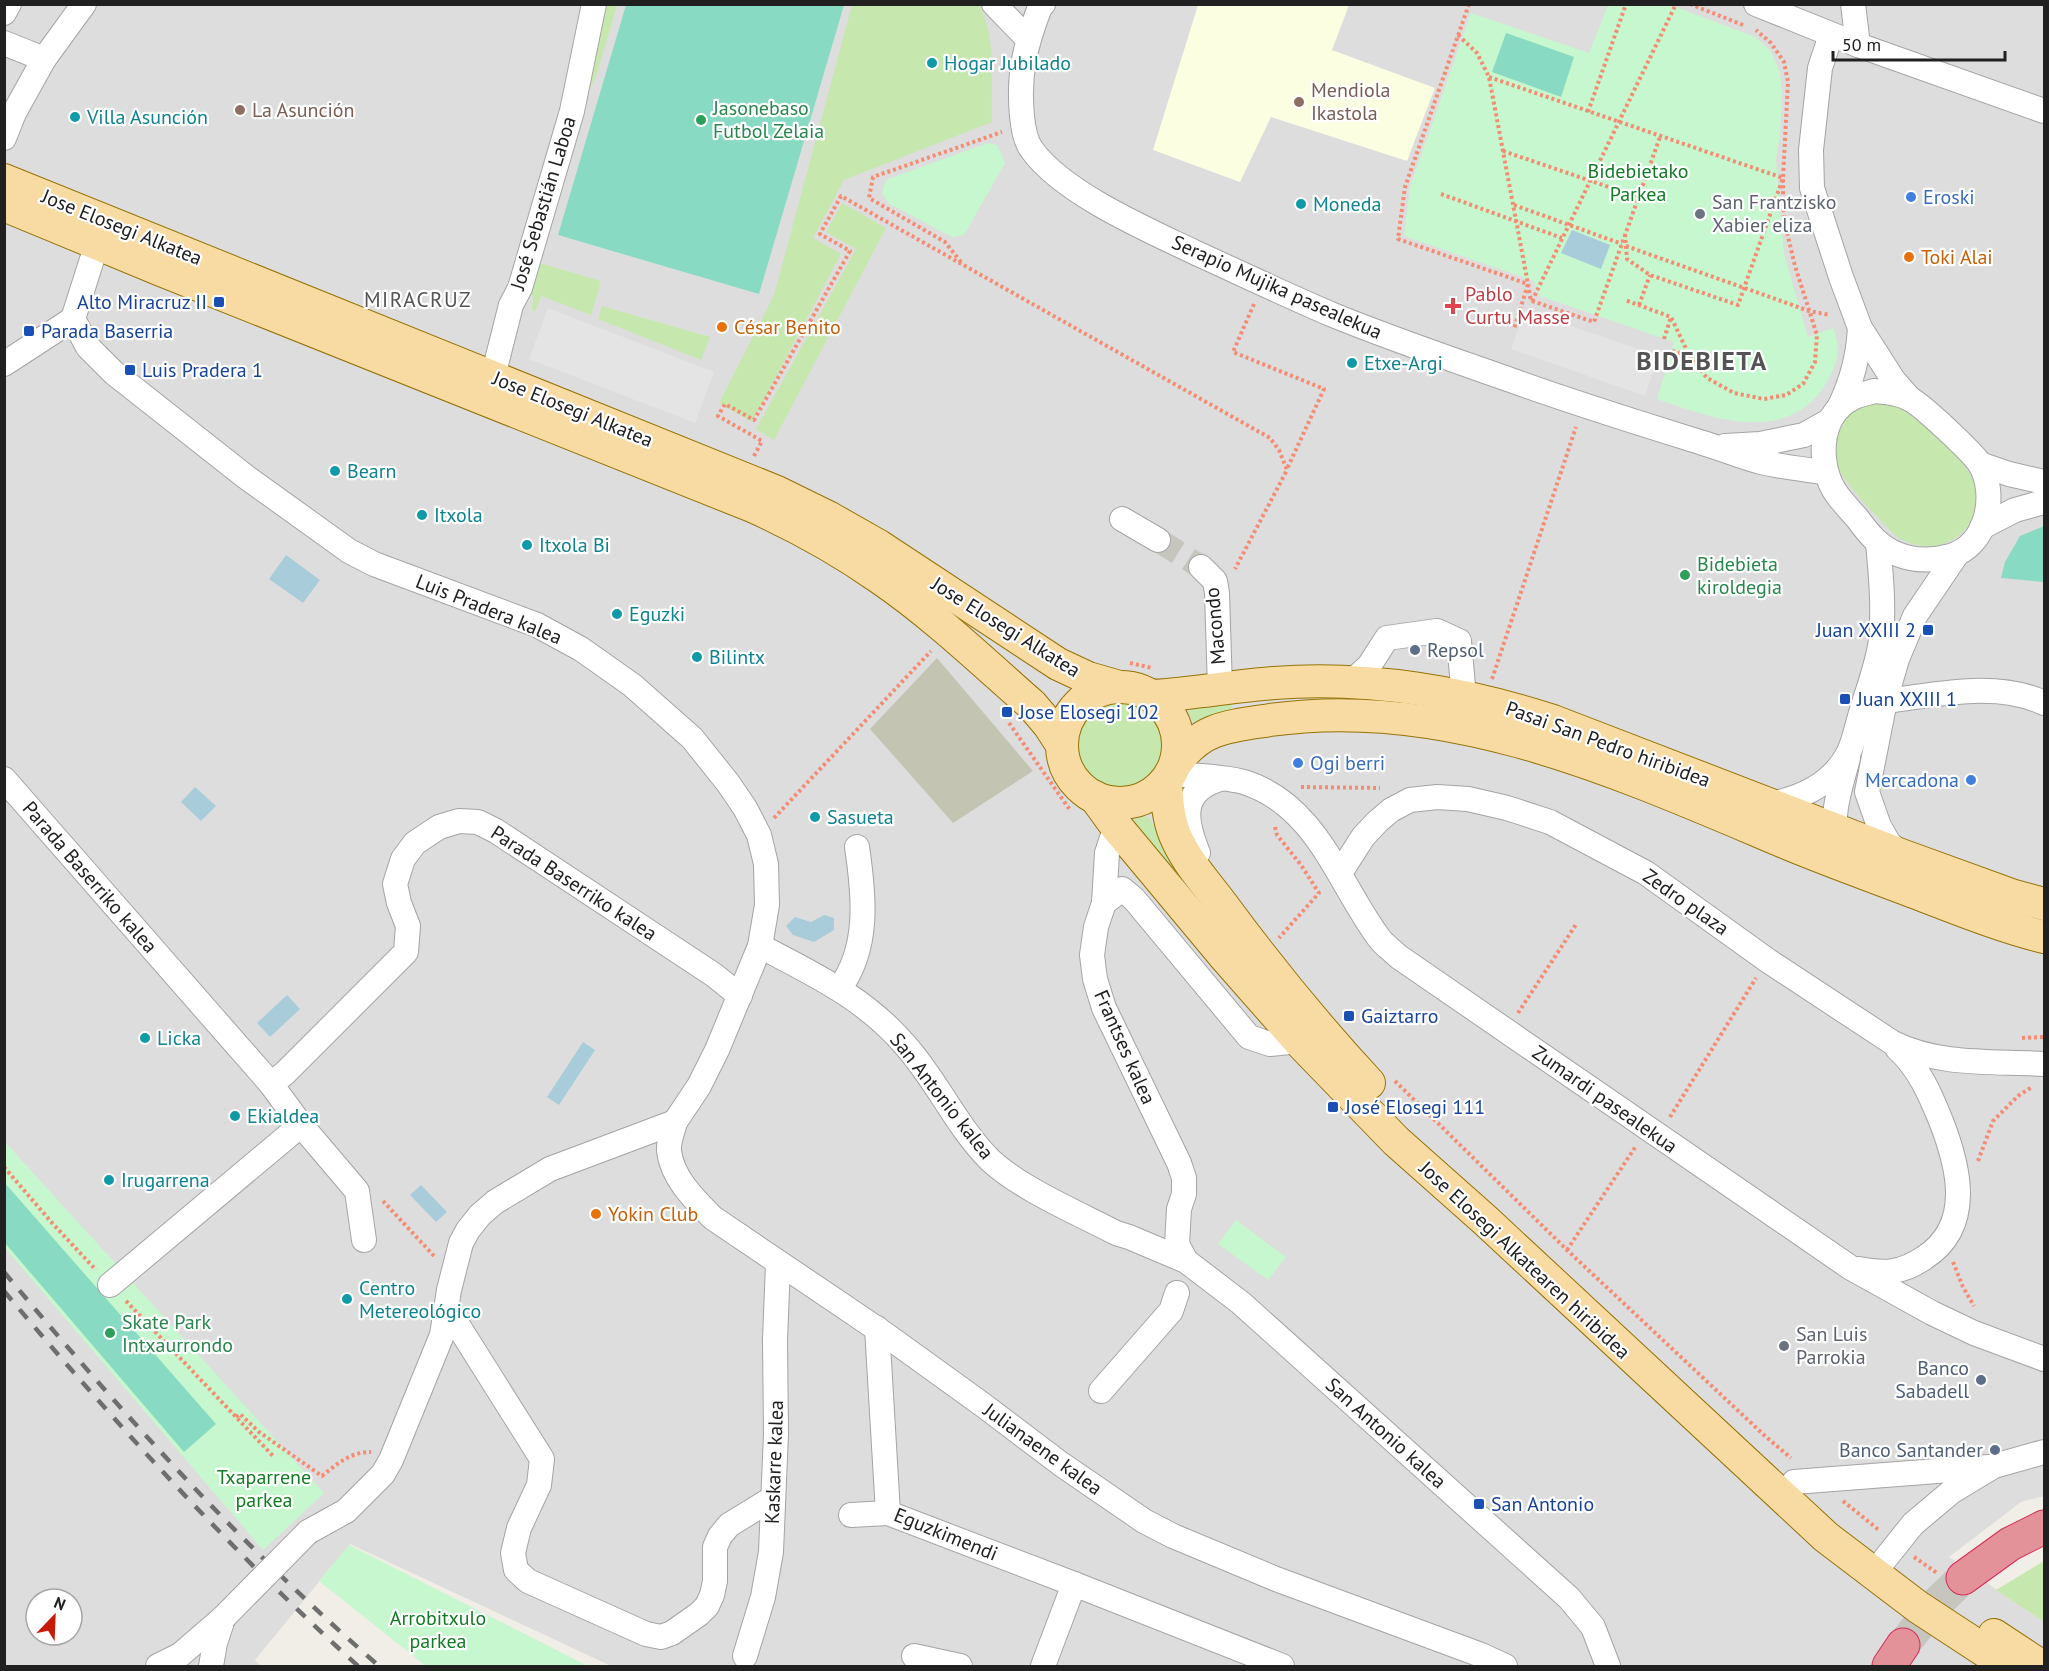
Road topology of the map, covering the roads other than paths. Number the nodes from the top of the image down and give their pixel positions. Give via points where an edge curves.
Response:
1 (9, 4) edge
2 (84, 4) edge
3 (594, 4) edge
4 (994, 4) edge
5 (1043, 4) edge
6 (1756, 4) edge
7 (1853, 4) edge
8 (4, 13) edge
9 (1831, 34) junction
10 (1028, 39) junction
11 (4, 43) edge
12 (1858, 45) junction
13 (44, 59) junction
14 (2044, 111) edge
15 (4, 138) edge
16 (4, 180) edge
17 (4, 205) edge
18 (101, 231) junction
19 (73, 319) junction
20 (1855, 319) junction
21 (40, 340) junction
22 (88, 347) junction
23 (4, 364) edge
24 (490, 389) junction
25 (1910, 399) junction
26 (1834, 414) junction
27 (1716, 447) junction
28 (1980, 464) junction
29 (1826, 473) junction
30 (2044, 482) edge
31 (2044, 502) edge
32 (1122, 519) dead end
33 (1982, 527) junction
34 (1158, 540) tunnel mouth
35 (1878, 543) junction
36 (1957, 554) junction
37 (1201, 567) tunnel mouth
38 (1121, 674) junction
39 (1351, 682) junction
40 (1155, 683) junction
41 (1220, 689) junction
42 (1477, 691) junction
43 (1885, 701) junction
44 (2044, 703) edge
45 (1062, 745) junction
46 (1849, 753) junction
47 (1171, 772) junction
48 (4, 779) edge
49 (1220, 779) junction
50 (1867, 792) junction
51 (1770, 804) junction
52 (1085, 807) junction
53 (1116, 826) junction
54 (1834, 829) junction
55 (1791, 845) junction
56 (857, 847) dead end
57 (1901, 855) junction
58 (1856, 869) junction
59 (1340, 873) junction
60 (1216, 897) junction
61 (1104, 903) junction
62 (2044, 904) edge
63 (2044, 937) edge
64 (760, 946) junction
65 (839, 988) junction
66 (740, 996) junction
67 (1299, 1041) junction
68 (1893, 1043) junction
69 (1949, 1060) junction
70 (2042, 1072) edge
71 (271, 1084) junction
72 (1930, 1092) junction
73 (675, 1122) junction
74 (301, 1125) junction
75 (1179, 1209) junction
76 (1129, 1237) junction
77 (364, 1240) dead end
78 (1186, 1261) junction
79 (778, 1264) junction
80 (1851, 1268) junction
81 (110, 1285) road end
82 (1177, 1293) dead end
83 (447, 1308) junction
84 (876, 1328) junction
85 (2044, 1359) edge
86 (1101, 1391) dead end
87 (2044, 1452) edge
88 (1995, 1466) junction
89 (1806, 1481) junction
90 (773, 1498) junction
91 (888, 1514) junction
92 (851, 1515) dead end
93 (2044, 1527) edge
94 (1885, 1559) junction
95 (1963, 1578) tunnel mouth
96 (1074, 1584) junction
97 (224, 1617) junction
98 (180, 1655) junction
99 (745, 1656) dead end
100 (914, 1656) dead end
101 (158, 1666) edge
102 (210, 1666) edge
103 (960, 1666) edge
104 (1043, 1666) edge
105 (1282, 1666) edge
106 (1506, 1666) edge
107 (1608, 1666) edge
108 (2008, 1666) edge
109 (2041, 1666) edge

1 - 8 street
2 - 13 street
3 - 24 street, José Sebastián Laboa via 572,111 520,288 511,305
4 - 10 street
5 - 10 street, Serapio Mujika pasealekua
6 - 9 street
7 - 12 street
9 - 12 street
9 - 20 street via 1820,68 1811,150 1812,188
10 - 27 street, Serapio Mujika pasealekua via 1019,93 1022,125 1030,148 1053,174 1101,204 1335,316 1583,406
11 - 13 street
12 - 14 street
13 - 15 street
16 - 18 main road, Jose Elosegi Alkatea
17 - 18 main road
18 - 19 street
18 - 24 main road via 161,270
19 - 21 street
19 - 22 street, Luis Pradera kalea
20 - 25 street
20 - 26 street via 1858,352 1854,374
21 - 22 street
21 - 23 street
22 - 64 street, Luis Pradera kalea via 114,373 246,477 349,551 537,625 581,649 657,706 692,738 728,783 759,835 766,864 767,905
24 - 38 main road, Jose Elosegi Alkatea via 777,492 879,546 1058,664 1088,678
24 - 45 main road via 786,521 843,554 882,579 978,657 1032,705
25 - 26 street via 1875,391 1855,396
25 - 28 street
26 - 27 street, Serapio Mujika pasealekua via 1804,435
26 - 29 street via 1824,437
27 - 29 street, Serapio Mujika pasealekua via 1763,463
28 - 30 street
28 - 33 street via 1988,500
29 - 35 street via 1834,490
31 - 33 street via 2015,510
32 - 34 street
33 - 36 street via 1968,547
35 - 36 street via 1915,560 1937,560
35 - 46 street via 1881,641
36 - 43 street via 1915,616
37 - 41 street, Macondo via 1215,581 1217,593
38 - 40 main road via 1141,690
38 - 45 main road via 1078,705 1069,717
39 - 41 main road, Pasai San Pedro hiribidea via 1275,683
39 - 42 main road, Pasai San Pedro hiribidea
39 - 42 street via 1369,666 1388,638 1437,631 1459,641
40 - 41 main road, Pasai San Pedro hiribidea via 1178,695
40 - 47 main road via 1178,732 1179,747
42 - 51 main road, Pasai San Pedro hiribidea via 1514,709
43 - 44 street via 1986,691 2010,692
43 - 50 street
45 - 52 main road via 1068,770 1084,790
46 - 51 street via 1816,788
46 - 54 street
47 - 49 street, Zumardi pasealekua
47 - 52 main road via 1155,792 1133,801
47 - 55 main road, Pasai San Pedro hiribidea via 1190,744 1213,731 1242,724 1336,715 1423,720 1505,738 1565,757 1684,800
47 - 60 main road, Jose Elosegi Alkatearen hiribidea via 1167,802 1175,835
48 - 71 street, Parada Baserriko kalea
49 - 59 street, Zumardi pasealekua via 1246,783 1282,802 1322,844
49 - 60 street via 1196,793 1187,812 1190,833
50 - 54 street via 1856,814
50 - 57 street via 1879,826
51 - 54 main road, Pasai San Pedro hiribidea
52 - 53 main road, Jose Elosegi Alkatearen hiribidea
53 - 61 street, Frantses kalea via 1107,853
53 - 67 main road, Jose Elosegi Alkatearen hiribidea
54 - 55 street
54 - 57 main road, Pasai San Pedro hiribidea
54 - 58 street via 1842,854
55 - 58 main road, Pasai San Pedro hiribidea
56 - 65 street via 864,917 855,960
57 - 62 main road, Pasai San Pedro hiribidea
58 - 63 main road, Pasai San Pedro hiribidea
59 - 68 street, Zedro plaza via 1363,837 1390,810 1410,800 1468,799 1507,808 1550,822 1646,873 1767,960
59 - 80 street, Zumardi pasealekua via 1380,939 1399,957
60 - 89 main road, Jose Elosegi Alkatearen hiribidea via 1324,1035 1391,1107
61 - 67 street via 1122,889 1134,898 1249,1037 1270,1044
61 - 75 street, Frantses kalea via 1095,927 1095,979 1104,1008 1179,1163 1184,1178
64 - 65 street, San Antonio kalea
64 - 66 street, Luis Pradera kalea
65 - 76 street, San Antonio kalea via 907,1046 975,1143 1006,1174
66 - 71 street, Parada Baserriko kalea via 496,831 478,822 459,821 431,832 415,843 403,859 395,884 408,926 405,952
66 - 73 street, Luis Pradera kalea via 699,1086
67 - 94 main road, Jose Elosegi Alkatearen hiribidea via 1396,1141 1796,1511
68 - 69 street, Zedro plaza via 1920,1055
68 - 72 street
69 - 70 street, Zedro plaza
69 - 72 street via 1934,1072
71 - 74 street, Parada Baserriko kalea
72 - 80 street via 1954,1154 1957,1213 1947,1235 1932,1253 1910,1268 1883,1273
73 - 79 street, Julianaene kalea via 669,1149 674,1169 693,1198 713,1218
73 - 83 street via 550,1169 495,1202 480,1215 461,1243
74 - 77 street, Parada Baserriko kalea via 357,1191
74 - 81 street
75 - 76 street via 1157,1230 1146,1236
75 - 78 street, Frantses kalea via 1177,1244
76 - 78 street, San Antonio kalea
78 - 107 street, San Antonio kalea via 1241,1303 1569,1598 1593,1627
79 - 84 street, Julianaene kalea
79 - 90 street, Kaskarre kalea
80 - 85 street, Zumardi pasealekua via 1974,1333
82 - 86 street via 1172,1311
83 - 90 street via 542,1459 539,1485 519,1528 513,1553 516,1570 528,1581 646,1634 661,1637 686,1625 707,1606 715,1581 715,1547 720,1536 729,1525
83 - 97 street, bridge via 442,1335 383,1474 346,1511 308,1532
84 - 91 street, Eguzkimendi
84 - 106 street, Julianaene kalea via 1144,1521 1276,1579
87 - 88 street
88 - 89 street
88 - 94 street via 1932,1507
89 - 94 main road, Jose Elosegi Alkatearen hiribidea
90 - 99 street, Kaskarre kalea via 771,1552 763,1597
91 - 92 street
91 - 96 street, Eguzkimendi
93 - 95 highway via 2010,1544
94 - 108 main road, Jose Elosegi Alkatearen hiribidea via 1918,1607
94 - 109 main road, Jose Elosegi Alkatearen hiribidea
96 - 104 street
96 - 105 street, Eguzkimendi
97 - 98 street
97 - 102 street
98 - 101 street
98 - 102 street via 199,1656
100 - 103 street

